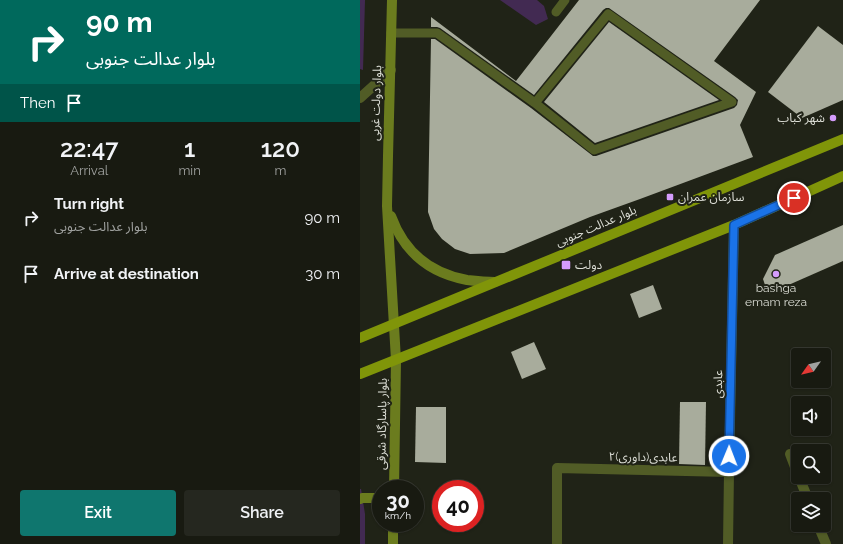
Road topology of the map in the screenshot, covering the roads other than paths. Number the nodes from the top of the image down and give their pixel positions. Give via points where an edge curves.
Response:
1 (392, 0) edge
2 (565, 0) edge
3 (556, 12) dead end
4 (391, 34) junction
5 (391, 70) junction
6 (360, 98) edge
7 (535, 103) junction
8 (843, 139) edge
9 (843, 176) edge
10 (387, 206) junction
11 (734, 225) junction
12 (495, 282) junction
13 (394, 324) junction
14 (360, 338) edge
15 (396, 360) junction
16 (360, 374) edge
17 (729, 472) junction
18 (394, 480) edge
19 (372, 498) edge
20 (360, 499) edge
21 (393, 532) edge
22 (821, 532) edge
23 (393, 544) edge
24 (557, 544) edge
25 (728, 544) edge
26 (826, 544) edge

1 - 4 main road, بلوار دولت غربی
2 - 3 lane
4 - 5 main road, بلوار دولت غربی
4 - 7 lane via 437,33
5 - 6 street
5 - 10 main road, بلوار دولت غربی
7 - 7 lane via 594,150 732,102 608,14
8 - 12 main road, بلوار عدالت جنوبی
9 - 11 main road
10 - 12 main road via 405,245 422,261 444,274 467,280
10 - 13 main road, بلوار دولت غربی
11 - 15 main road
11 - 17 street, عابدی
12 - 13 main road, بلوار عدالت جنوبی
13 - 14 main road, بلوار عدالت جنوبی
13 - 15 main road, بلوار پاسارگاد شرقی
15 - 16 main road
15 - 18 main road, بلوار پاسارگاد شرقی
17 - 24 street, ۲عابدی(داوری) via 557,468
17 - 25 street, عابدی
19 - 20 main road
21 - 23 main road
22 - 26 street

